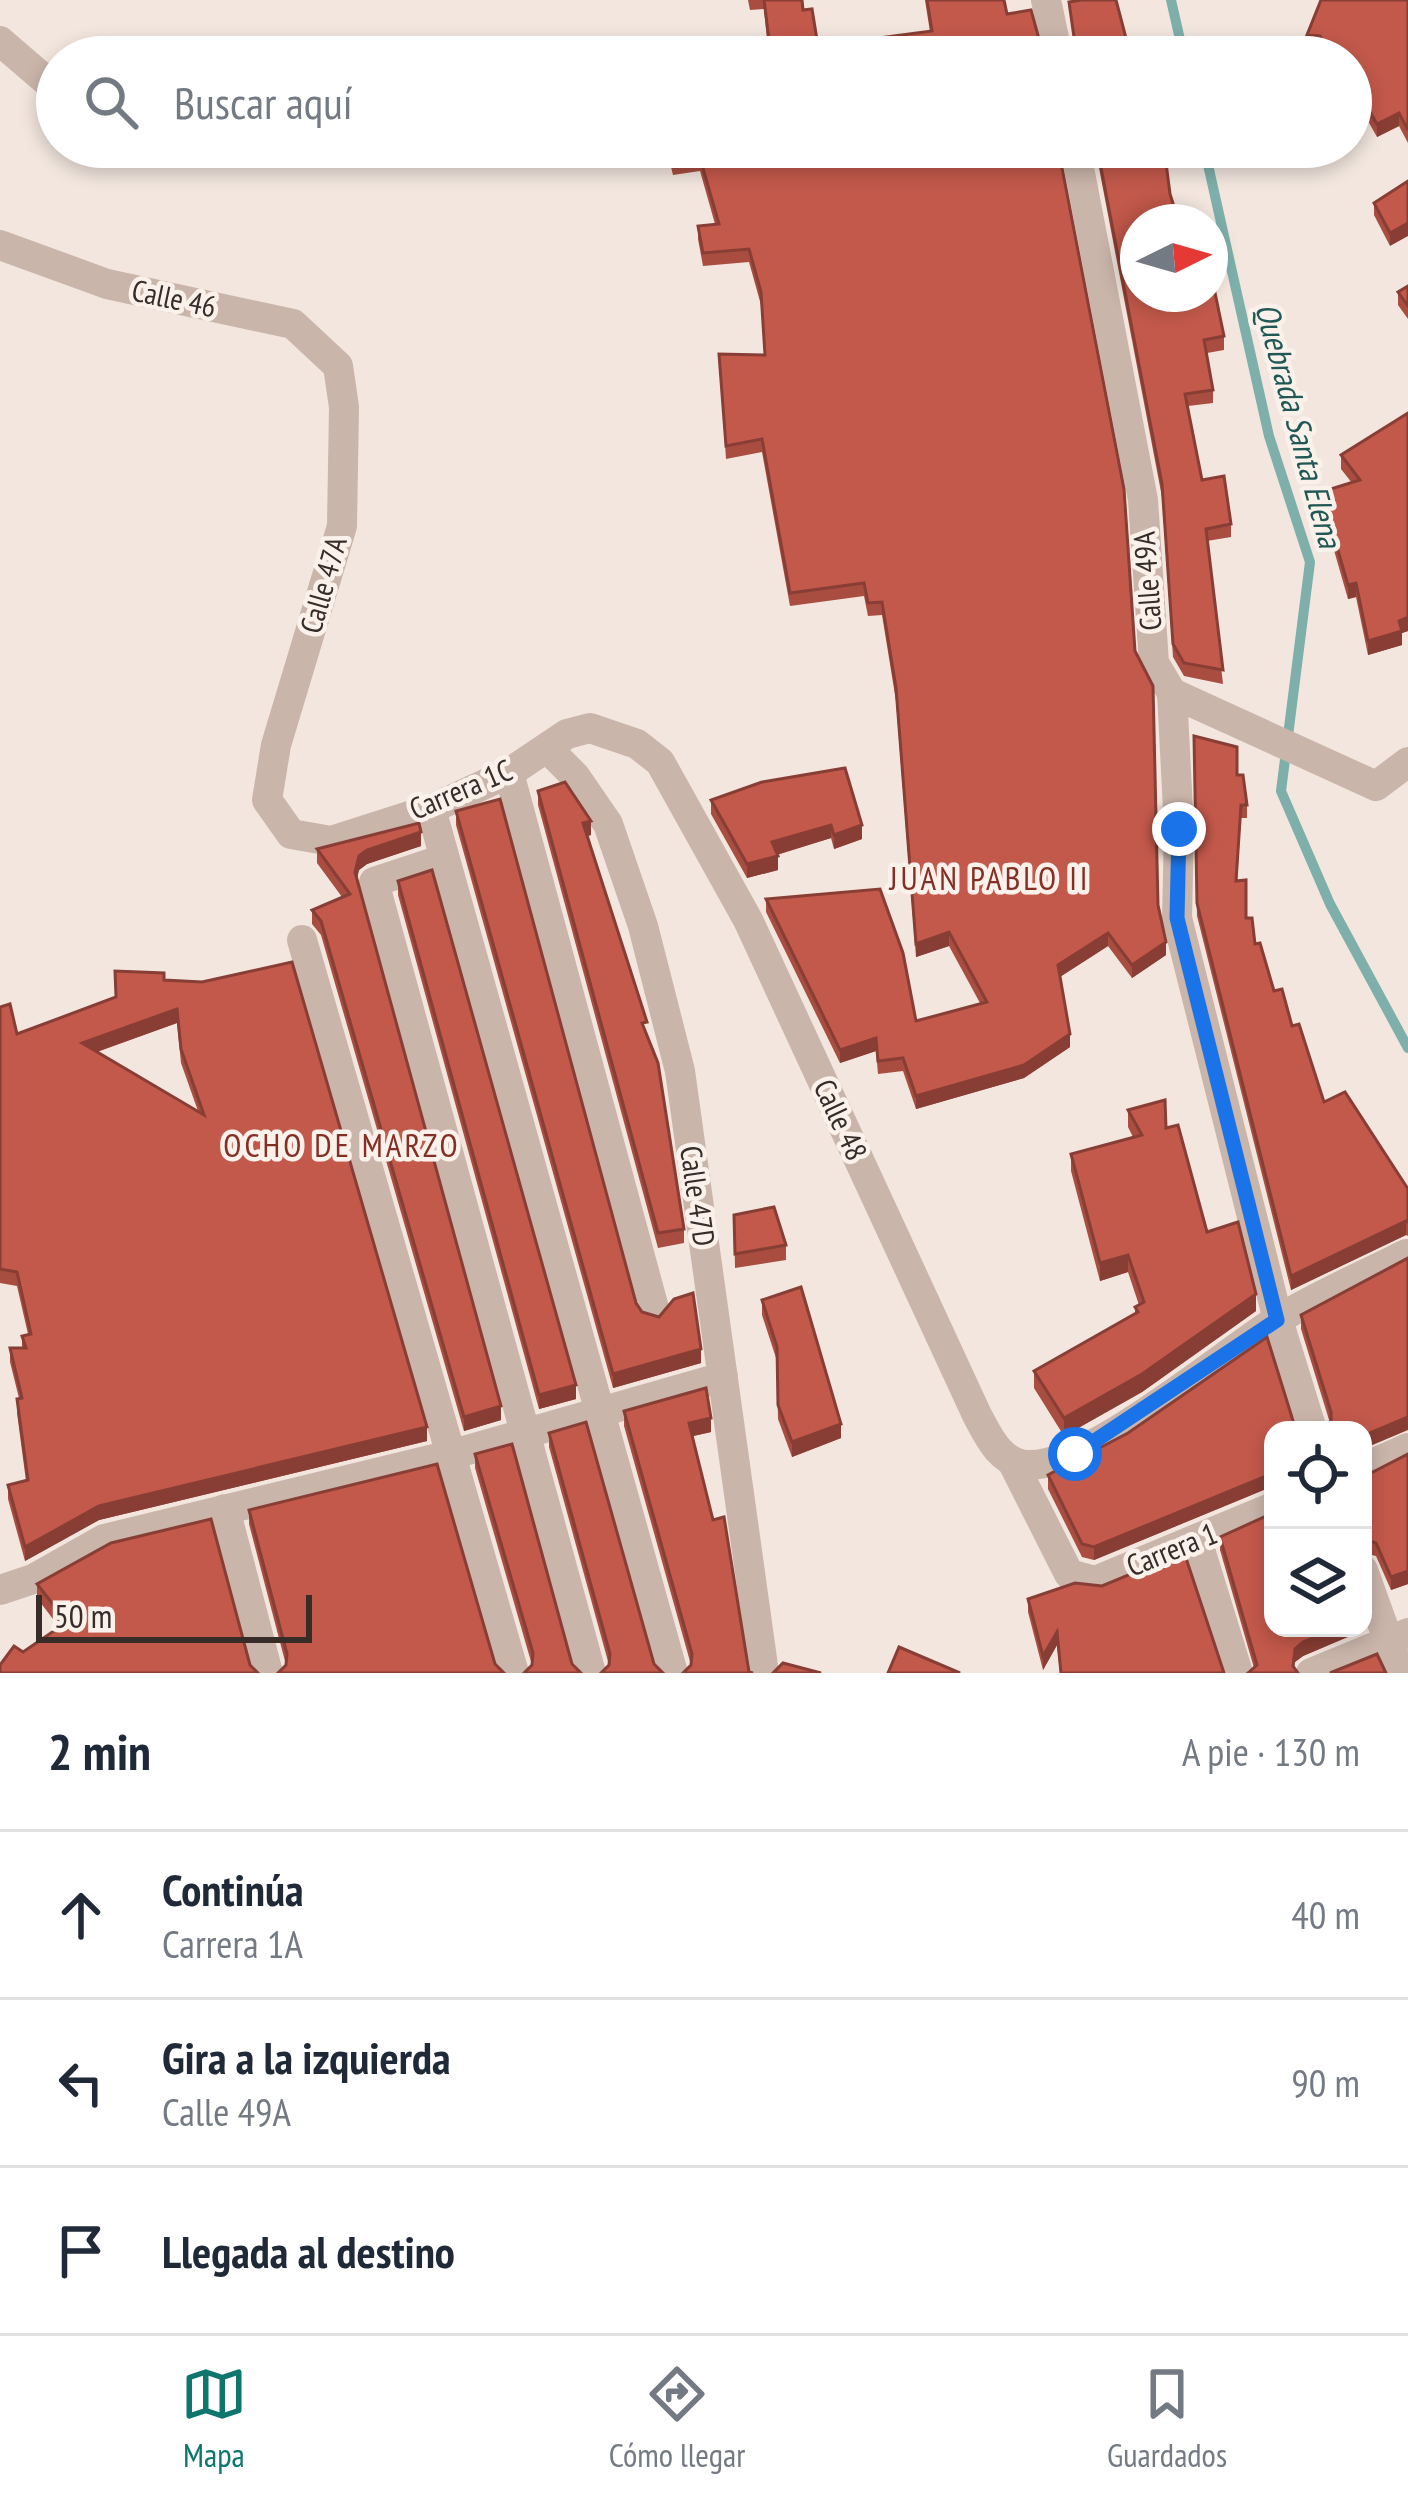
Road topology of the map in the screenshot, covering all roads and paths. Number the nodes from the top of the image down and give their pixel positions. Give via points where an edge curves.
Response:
1 (1046, 0) edge
2 (1054, 36) edge
3 (0, 41) edge
4 (36, 72) edge
5 (1079, 168) edge
6 (0, 245) edge
7 (338, 366) joint
8 (1172, 694) junction
9 (547, 748) junction
10 (660, 762) joint
11 (1408, 762) edge
12 (509, 773) junction
13 (267, 800) joint
14 (431, 809) junction
15 (444, 859) junction
16 (302, 940) dead end
17 (1406, 1254) edge
18 (655, 1312) edge
19 (1277, 1320) junction
20 (723, 1377) junction
21 (601, 1413) junction
22 (1309, 1421) edge
23 (526, 1434) junction
24 (1408, 1448) edge
25 (450, 1455) junction
26 (1020, 1463) junction
27 (1372, 1464) edge
28 (225, 1509) junction
29 (1264, 1512) edge
30 (1197, 1540) junction
31 (1069, 1574) joint
32 (1372, 1586) edge
33 (0, 1590) edge
34 (1399, 1636) edge
35 (268, 1673) edge
36 (514, 1673) edge
37 (591, 1673) edge
38 (673, 1673) edge
39 (764, 1673) edge
40 (1238, 1673) edge
41 (1311, 1673) edge
42 (1400, 1673) edge

1 - 2 street
3 - 4 street
5 - 8 street, Calle 49A via 1143,500 1154,663
6 - 7 street, Calle 46 via 107,284 293,323
7 - 13 street, Calle 47A via 342,526
8 - 11 street via 1376,786
8 - 19 street, Calle 49A via 1177,918
9 - 10 street, Carrera 1C via 590,728 637,744
9 - 12 street, Carrera 1C
9 - 20 street, Calle 47D via 608,824 643,926 680,1071
10 - 26 street, Calle 48 via 748,920 977,1415 993,1445
12 - 14 street, Carrera 1C
12 - 18 street
13 - 14 street, Carrera 1C via 291,834 331,841
14 - 15 street
15 - 21 street
15 - 23 street via 374,882
16 - 25 street
17 - 19 street
19 - 22 street, Calle 49A
19 - 26 street via 1075,1454
20 - 21 street
20 - 39 street, Calle 47D
21 - 23 street
21 - 38 street
23 - 25 street
23 - 37 street
24 - 27 street
25 - 28 street
25 - 36 street
26 - 31 street, Calle 48
28 - 33 street via 104,1539
28 - 35 street
29 - 30 street, Carrera 1
30 - 31 street, Carrera 1 via 1096,1581
30 - 40 street
32 - 34 street
34 - 41 street
34 - 42 street

